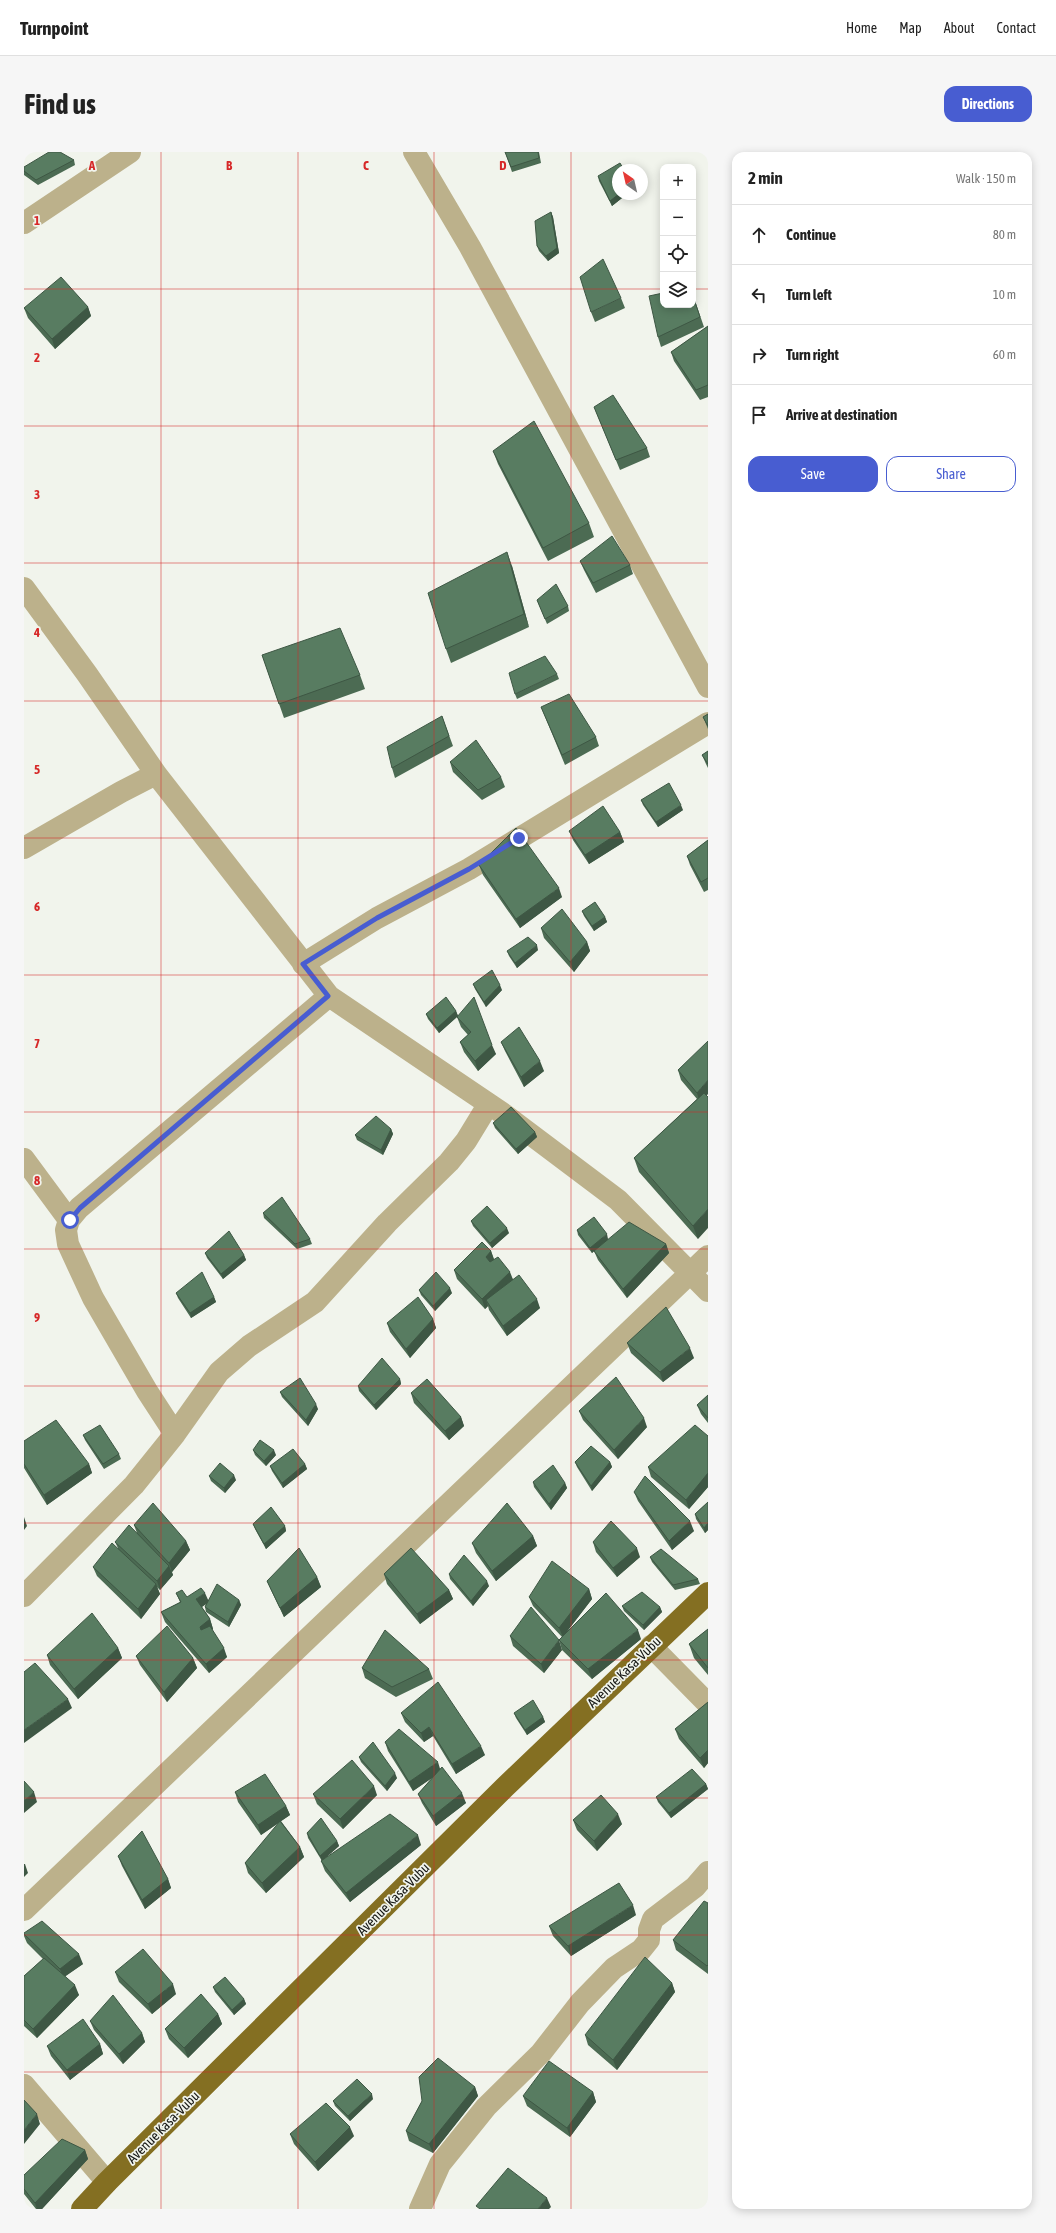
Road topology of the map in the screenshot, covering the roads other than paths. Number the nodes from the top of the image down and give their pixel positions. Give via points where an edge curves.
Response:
1 (130, 152) edge
2 (414, 152) edge
3 (24, 223) edge
4 (24, 588) edge
5 (708, 687) edge
6 (708, 723) edge
7 (156, 774) junction
8 (24, 848) edge
9 (303, 964) junction
10 (328, 996) junction
11 (488, 1105) junction
12 (24, 1159) edge
13 (70, 1220) junction
14 (708, 1256) edge
15 (690, 1274) junction
16 (708, 1292) edge
17 (175, 1434) junction
18 (708, 1593) edge
19 (24, 1596) edge
20 (651, 1646) junction
21 (708, 1704) edge
22 (708, 1872) edge
23 (24, 1910) edge
24 (24, 2085) edge
25 (107, 2182) junction
26 (82, 2209) edge
27 (420, 2209) edge

1 - 3 street
2 - 5 street via 474,254
4 - 7 street
6 - 9 street via 469,869 377,918
7 - 8 street
7 - 9 street
9 - 10 street
10 - 11 street
10 - 13 street via 80,1208
11 - 15 street via 618,1200
11 - 17 street via 466,1141 449,1162 387,1223 315,1302 249,1346 219,1372
12 - 13 street
13 - 17 street via 66,1230 68,1244 80,1271 147,1391
14 - 15 street
15 - 16 street
15 - 23 street
17 - 19 street via 134,1485
18 - 20 highway, Avenue Kasa-Vubu
20 - 21 street
20 - 25 highway, Avenue Kasa-Vubu via 505,1787
22 - 27 street via 695,1886 653,1919 649,1940 642,1950 614,1968 580,2003 540,2053 486,2107 440,2164
24 - 25 street
25 - 26 highway, Avenue Kasa-Vubu

